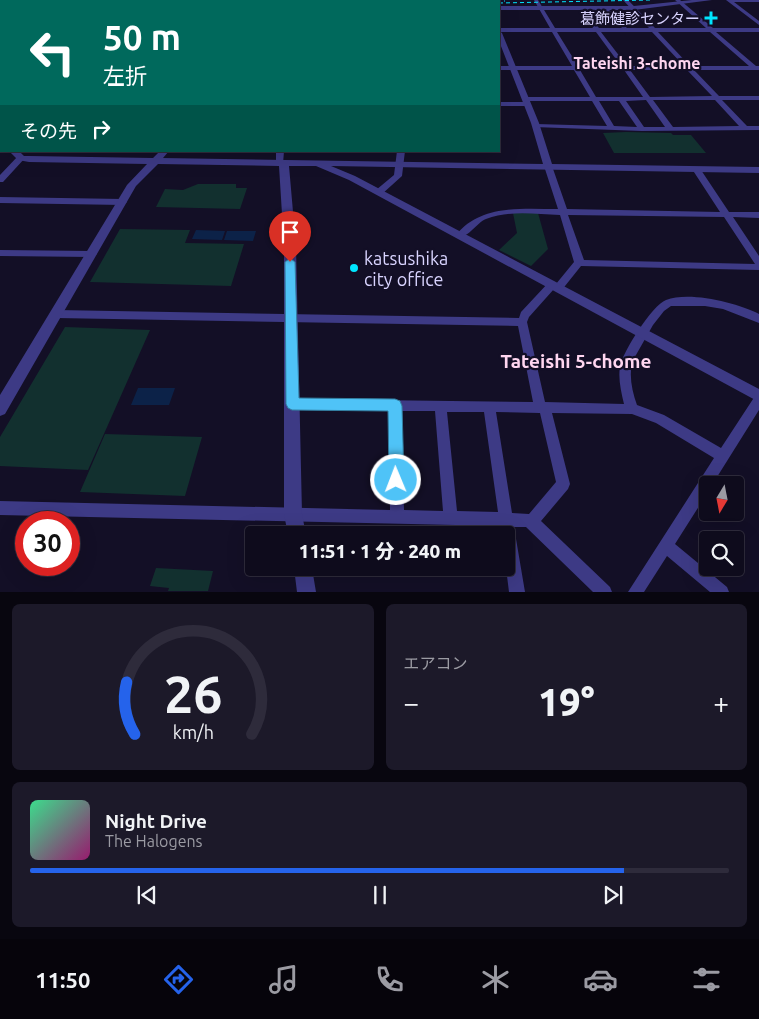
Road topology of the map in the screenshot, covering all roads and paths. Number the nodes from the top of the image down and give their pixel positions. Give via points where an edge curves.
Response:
1 (122, 0) edge
2 (133, 0) edge
3 (363, 0) edge
4 (398, 0) edge
5 (453, 0) edge
6 (466, 0) edge
7 (471, 0) edge
8 (536, 0) edge
9 (625, 0) edge
10 (709, 0) edge
11 (729, 1) edge
12 (759, 1) edge
13 (680, 2) edge
14 (500, 8) edge
15 (540, 8) junction
16 (581, 8) junction
17 (606, 8) junction
18 (632, 8) junction
19 (759, 23) edge
20 (554, 30) junction
21 (597, 30) junction
22 (626, 30) junction
23 (653, 30) junction
24 (712, 30) junction
25 (759, 30) edge
26 (500, 36) edge
27 (500, 68) edge
28 (513, 68) junction
29 (577, 68) junction
30 (626, 68) junction
31 (689, 68) junction
32 (758, 69) edge
33 (594, 98) junction
34 (621, 98) junction
35 (648, 98) junction
36 (717, 98) junction
37 (759, 98) edge
38 (526, 101) junction
39 (500, 104) edge
40 (536, 126) junction
41 (612, 127) junction
42 (642, 128) junction
43 (670, 128) junction
44 (745, 128) junction
45 (759, 128) edge
46 (14, 152) edge
47 (401, 152) edge
48 (160, 156) edge
49 (21, 158) junction
50 (281, 158) edge
51 (306, 162) junction
52 (401, 163) junction
53 (548, 166) junction
54 (696, 169) junction
55 (759, 170) edge
56 (0, 180) edge
57 (379, 192) junction
58 (0, 200) edge
59 (123, 202) junction
60 (563, 211) junction
61 (726, 214) junction
62 (759, 215) edge
63 (460, 235) junction
64 (0, 253) edge
65 (92, 254) junction
66 (579, 263) junction
67 (759, 263) edge
68 (759, 267) edge
69 (555, 286) junction
70 (56, 314) junction
71 (291, 318) junction
72 (759, 319) edge
73 (522, 322) junction
74 (644, 334) junction
75 (759, 396) edge
76 (759, 400) edge
77 (292, 404) junction
78 (395, 406) junction
79 (441, 407) junction
80 (489, 408) junction
81 (542, 408) junction
82 (0, 409) edge
83 (632, 409) junction
84 (722, 456) junction
85 (0, 508) edge
86 (293, 514) junction
87 (397, 517) junction
88 (451, 518) junction
89 (505, 520) junction
90 (531, 522) junction
91 (295, 526) edge
92 (665, 545) junction
93 (304, 576) edge
94 (307, 592) edge
95 (517, 592) edge
96 (605, 592) edge
97 (635, 592) edge
98 (722, 592) edge

1 - 2 street
3 - 4 street
5 - 6 street
6 - 7 street
8 - 15 street
9 - 18 street
10 - 13 street
11 - 12 street
11 - 19 street
13 - 18 street
13 - 24 street
14 - 15 street
15 - 16 street
15 - 20 street
16 - 17 street
16 - 21 street
17 - 18 street
17 - 22 street
18 - 23 street
20 - 21 street
20 - 26 street
20 - 29 street
21 - 22 street
21 - 30 street
22 - 23 street
23 - 24 street
23 - 31 street
24 - 25 street
24 - 32 street
26 - 28 street
27 - 28 street
28 - 29 street
28 - 38 street
29 - 30 street
29 - 33 street
30 - 31 street
30 - 35 street
31 - 32 street
31 - 36 street
33 - 34 street
33 - 38 street
33 - 41 street
34 - 35 street
34 - 42 street
35 - 36 street
35 - 43 street
36 - 37 street
36 - 44 street
38 - 39 street
38 - 40 street
40 - 41 street
40 - 53 street
41 - 42 street
42 - 43 street
43 - 44 street
44 - 45 street
46 - 49 street
47 - 52 street
48 - 49 street
48 - 50 street
48 - 59 street via 137,179
49 - 56 street
50 - 51 street
50 - 71 street via 289,213
51 - 52 street
51 - 57 street via 341,173
52 - 53 street
52 - 57 street via 398,176
53 - 54 street
53 - 60 street
54 - 55 street
54 - 61 street
57 - 63 street
58 - 59 street
59 - 65 street
60 - 61 street
60 - 63 street via 496,213 481,218
60 - 66 street
61 - 62 street
61 - 67 street
63 - 69 street
64 - 65 street
65 - 70 street
66 - 68 street
66 - 69 street
69 - 73 street via 525,315
69 - 74 street
70 - 71 street
70 - 82 street
71 - 73 street
71 - 77 street
72 - 74 street via 718,302 672,302 657,313
73 - 81 street
74 - 75 street
74 - 83 street via 625,367
76 - 84 street
77 - 78 street
77 - 86 street
78 - 79 street
78 - 87 street
79 - 80 street
79 - 88 street
80 - 81 street
80 - 89 street
81 - 83 street
81 - 90 street via 563,484
83 - 84 street via 660,419
84 - 92 street
85 - 86 street
86 - 87 street
86 - 91 street
87 - 88 street
88 - 89 street
89 - 90 street
89 - 95 street
90 - 96 street
92 - 97 street
92 - 98 street
93 - 94 street

